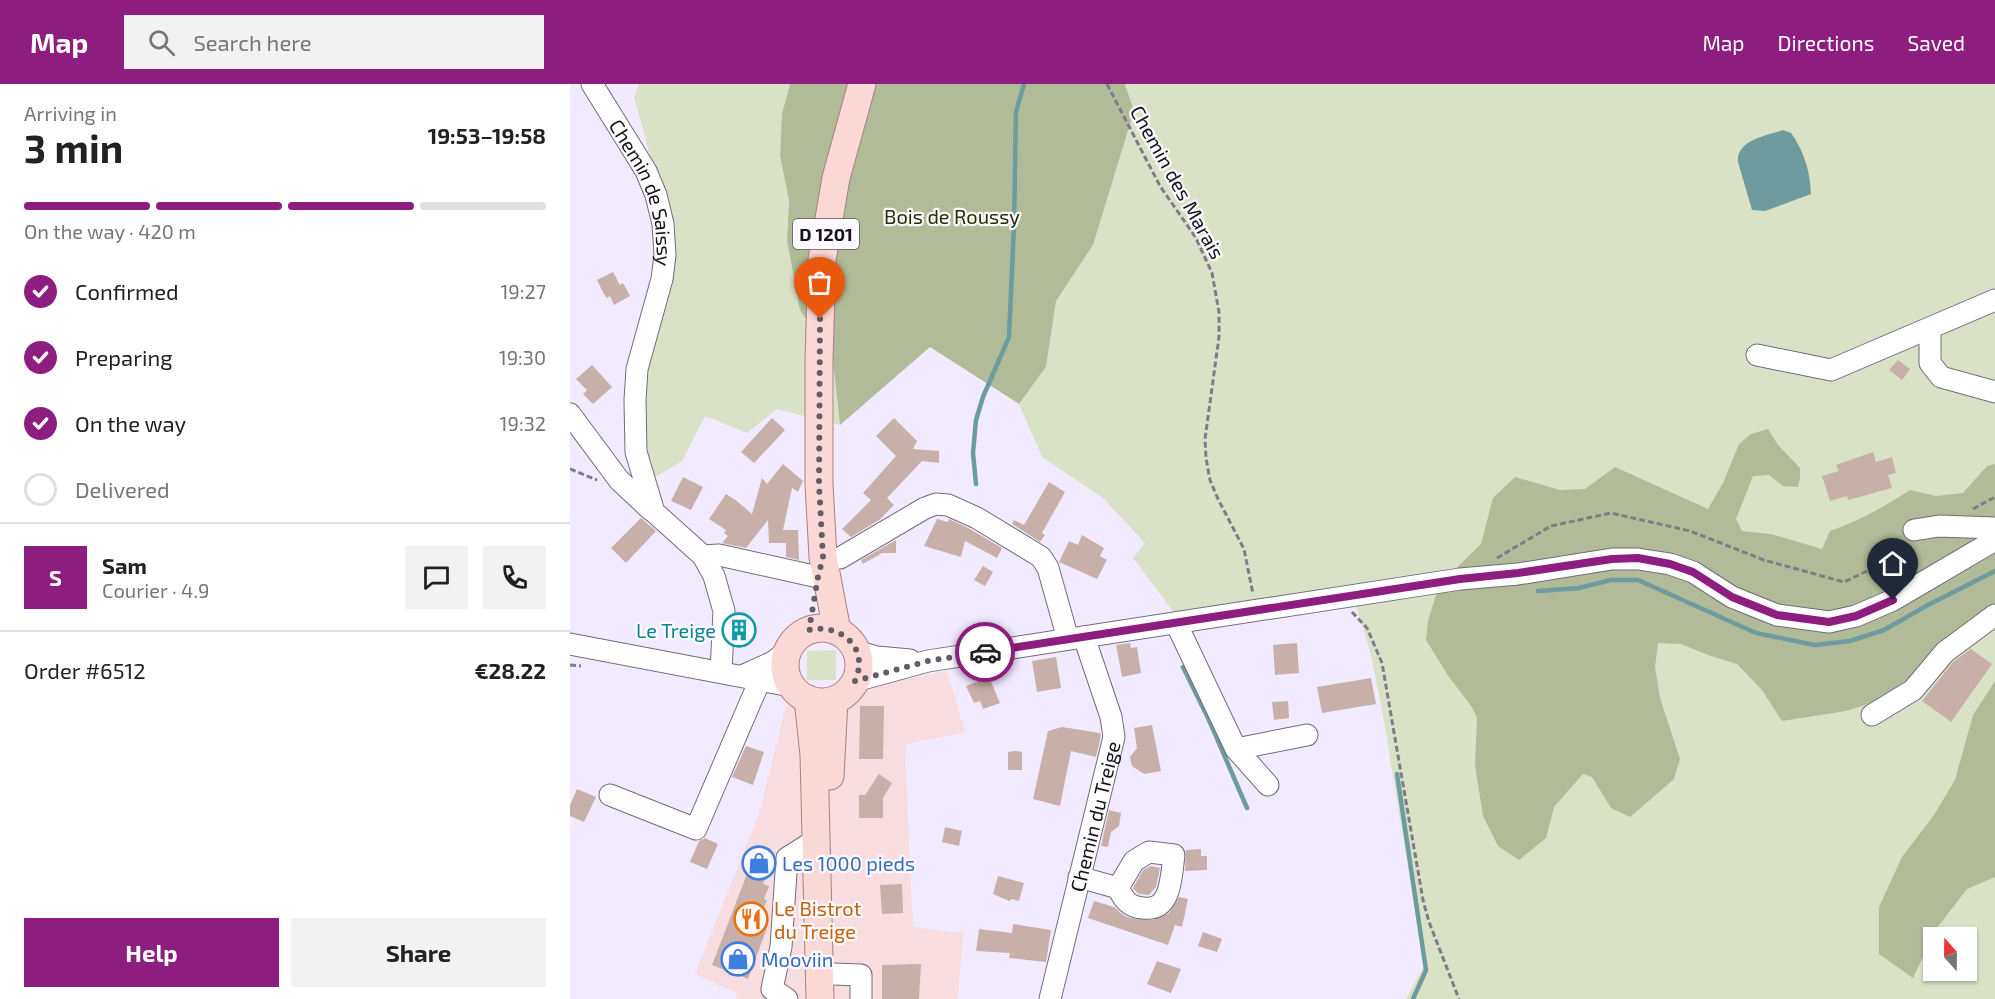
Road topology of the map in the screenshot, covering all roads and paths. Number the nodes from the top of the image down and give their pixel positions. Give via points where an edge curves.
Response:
1 (592, 84) edge
2 (862, 84) edge
3 (1107, 84) edge
4 (1995, 300) edge
5 (1930, 329) junction
6 (1757, 355) dead end
7 (1995, 393) edge
8 (570, 414) edge
9 (1995, 497) edge
10 (1968, 511) dead end
11 (654, 512) junction
12 (1995, 528) edge
13 (1913, 537) joint
14 (1995, 540) edge
15 (703, 556) junction
16 (1489, 562) dead end
17 (827, 564) junction
18 (1342, 597) junction
19 (1256, 610) junction
20 (1995, 615) edge
21 (1168, 624) junction
22 (809, 630) junction
23 (837, 631) junction
24 (1076, 638) junction
25 (570, 644) edge
26 (787, 651) junction
27 (856, 651) junction
28 (928, 661) junction
29 (741, 676) junction
30 (855, 681) junction
31 (811, 695) junction
32 (1872, 716) dead end
33 (1307, 735) dead end
34 (1236, 749) junction
35 (1268, 785) dead end
36 (610, 795) dead end
37 (817, 838) junction
38 (1079, 877) junction
39 (1119, 888) dead end
40 (834, 987) edge
41 (787, 999) edge
42 (820, 999) edge
43 (861, 999) edge
44 (1050, 999) edge
45 (1459, 999) edge

1 - 11 street, Chemin de Saissy via 646,171 663,224 662,279 637,369 635,400 636,452
2 - 17 main road, D 1201 via 836,178 822,260 819,484
3 - 19 path, Chemin des Marais via 1160,186 1196,238 1212,273 1219,329 1206,458 1210,480 1244,549
4 - 5 street
5 - 6 street via 1831,370
5 - 7 street via 1930,363 1941,377
8 - 11 street via 619,480
9 - 10 path
11 - 15 street
12 - 13 street via 1939,526
13 - 16 path via 1896,557 1844,582 1764,560 1690,531 1611,513 1551,526
14 - 18 street via 1893,600 1856,616 1829,622 1777,615 1732,597 1693,572 1638,558
15 - 17 street
15 - 29 street via 714,576
17 - 22 main road, D 1201
17 - 23 main road, D 1201
17 - 24 street, Chemin du Treige via 925,508 948,505 1041,557
18 - 19 street
18 - 45 path via 1346,607 1367,628 1382,663 1423,900
19 - 21 street
20 - 32 street via 1945,652 1913,690
21 - 24 street
21 - 34 street
22 - 23 main road
22 - 26 main road
23 - 27 main road via 846,636
24 - 28 street
24 - 38 street, Chemin du Treige via 1110,717 1114,737
25 - 29 street
26 - 29 street via 773,663
26 - 31 main road via 786,675
27 - 28 street via 877,657
27 - 30 main road via 859,663
28 - 30 street
29 - 31 street
29 - 36 street via 696,829
30 - 31 main road via 844,694
31 - 37 main road
31 - 40 main road via 834,724 830,765
33 - 34 street
34 - 35 street
37 - 41 street via 787,858 781,947 772,989
37 - 42 main road
38 - 39 street
38 - 44 street, Chemin du Treige
40 - 43 street via 861,975

